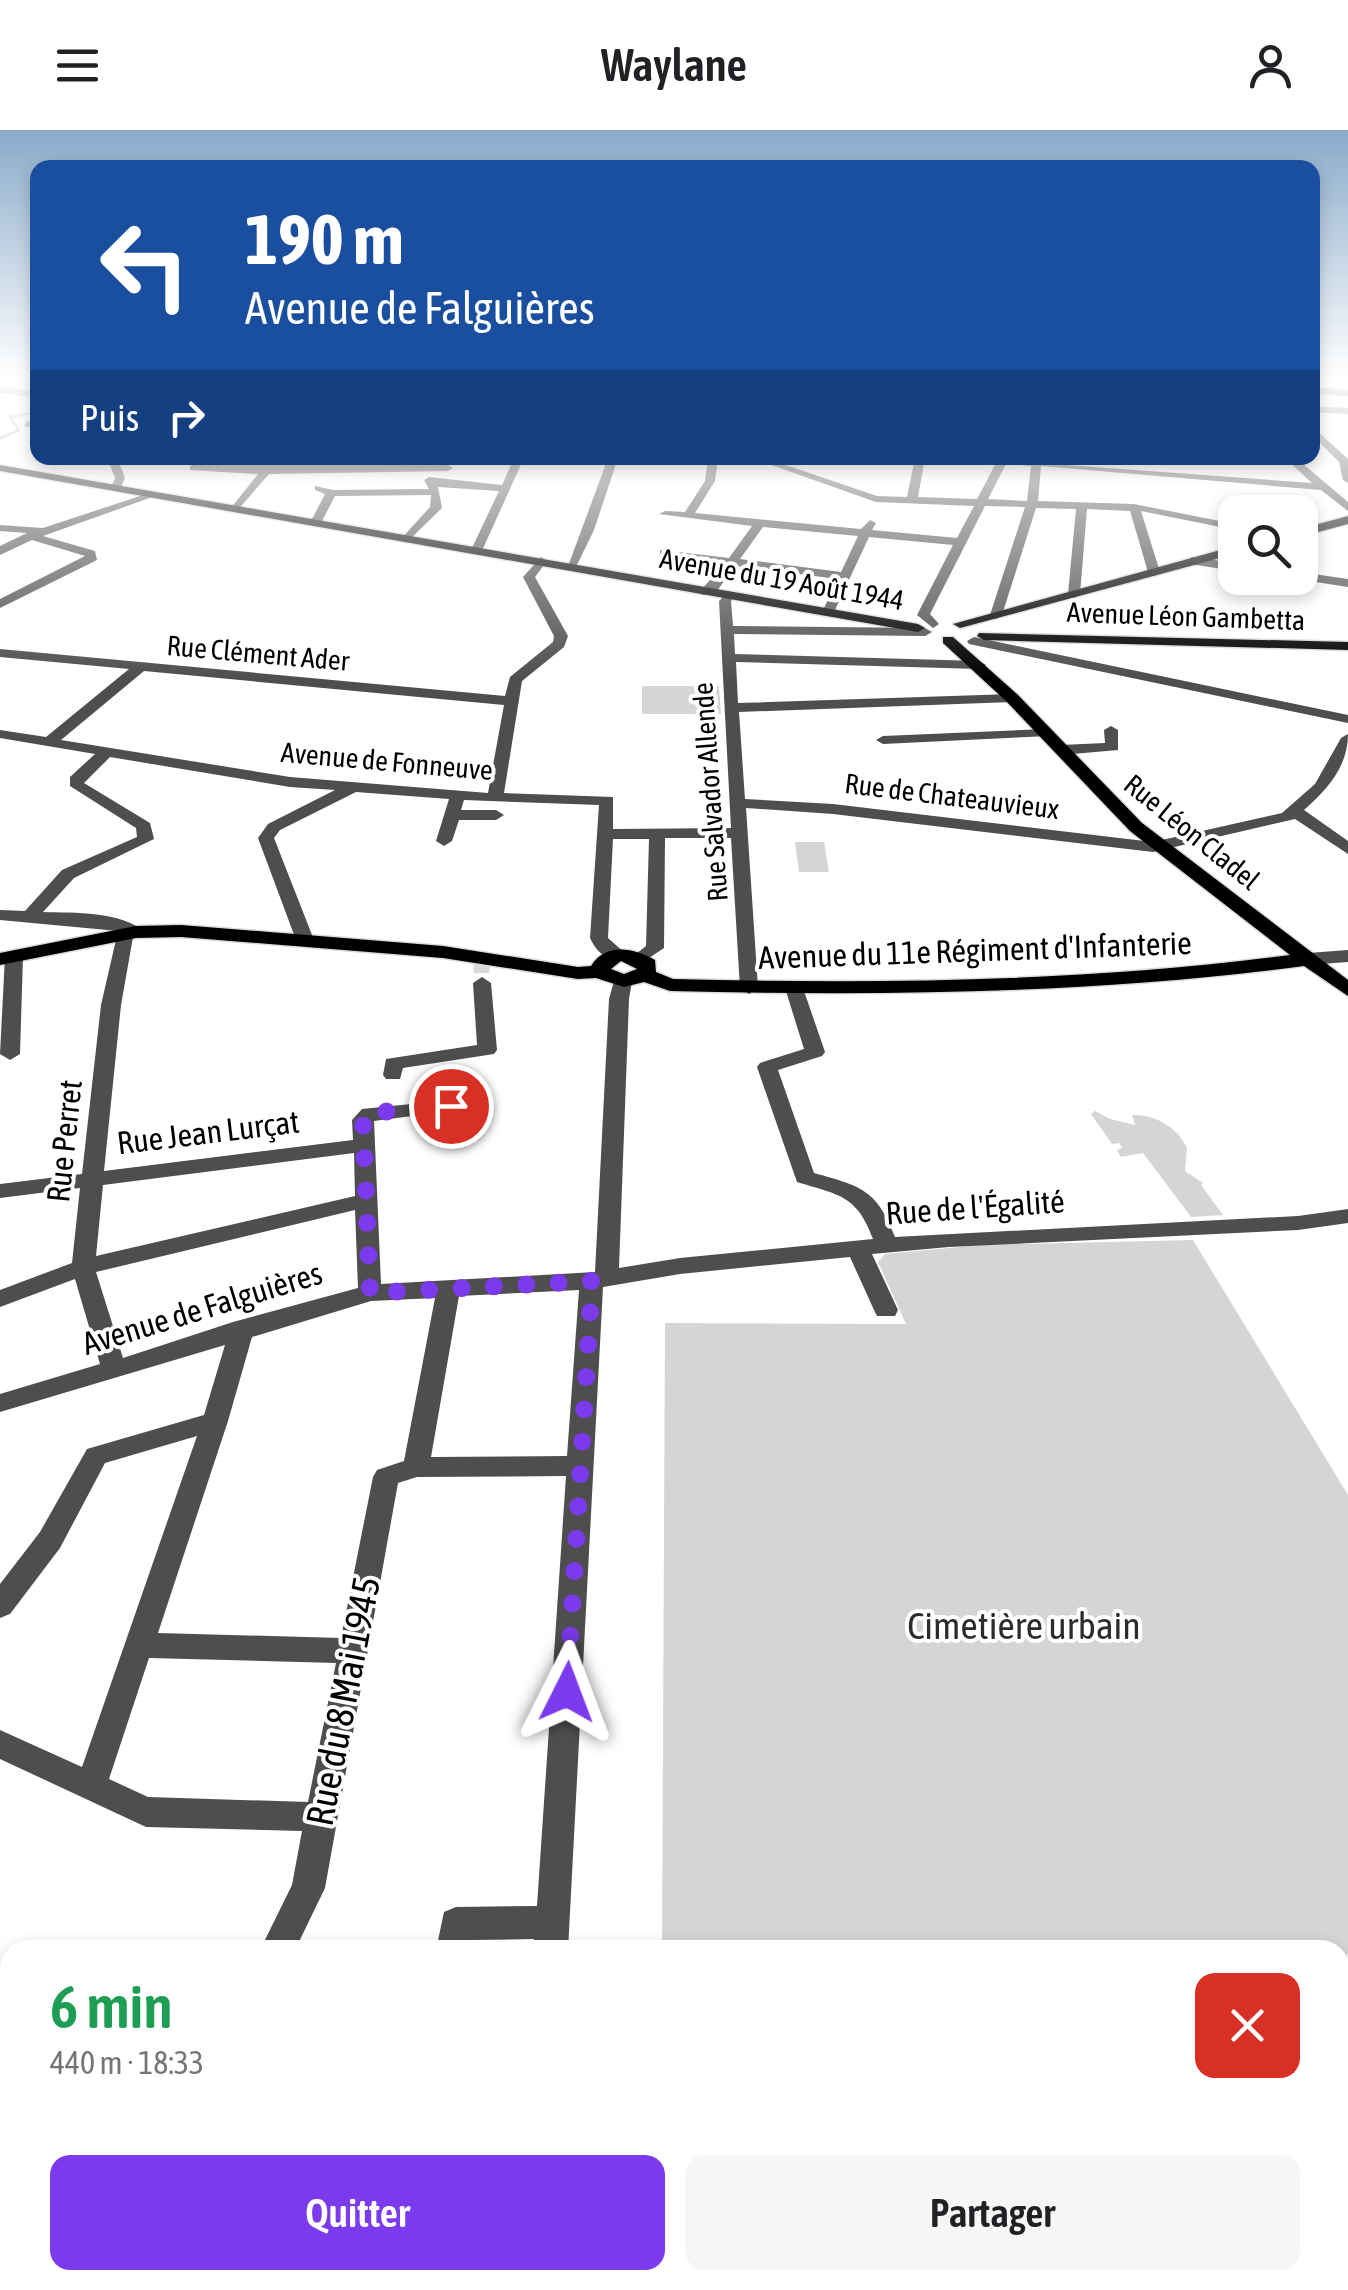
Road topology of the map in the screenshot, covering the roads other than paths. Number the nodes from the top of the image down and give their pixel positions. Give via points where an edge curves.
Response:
1 (51, 477) edge
2 (120, 477) edge
3 (261, 477) edge
4 (318, 477) edge
5 (428, 477) edge
6 (510, 477) edge
7 (606, 477) edge
8 (710, 477) edge
9 (812, 477) edge
10 (916, 477) edge
11 (993, 477) edge
12 (1035, 477) edge
13 (1202, 477) edge
14 (1313, 477) edge
15 (1324, 487) junction
16 (116, 488) junction
17 (433, 488) junction
18 (505, 488) junction
19 (330, 493) junction
20 (154, 494) junction
21 (881, 500) junction
22 (912, 500) junction
23 (980, 502) junction
24 (1345, 503) edge
25 (1032, 504) junction
26 (1082, 506) junction
27 (1134, 508) junction
28 (236, 509) junction
29 (665, 514) dead end
30 (688, 516) junction
31 (1348, 520) edge
32 (316, 523) junction
33 (760, 523) junction
34 (1218, 524) edge
35 (0, 528) edge
36 (1318, 528) edge
37 (865, 533) junction
38 (38, 534) junction
39 (407, 538) junction
40 (960, 542) junction
41 (477, 550) junction
42 (0, 551) edge
43 (664, 553) dead end
44 (804, 554) dead end
45 (1218, 555) edge
46 (1194, 561) junction
47 (541, 562) junction
48 (733, 562) junction
49 (1218, 565) edge
50 (570, 566) junction
51 (792, 569) junction
52 (1154, 572) junction
53 (845, 576) junction
54 (1318, 579) edge
55 (1348, 583) edge
56 (710, 590) junction
57 (1074, 594) junction
58 (729, 595) junction
59 (0, 604) edge
60 (829, 610) junction
61 (996, 615) junction
62 (960, 624) junction
63 (924, 628) junction
64 (727, 633) junction
65 (977, 645) junction
66 (1348, 646) edge
67 (0, 653) edge
68 (729, 658) junction
69 (140, 667) junction
70 (1012, 698) junction
71 (511, 700) junction
72 (732, 708) junction
73 (1348, 719) edge
74 (1111, 730) dead end
75 (1044, 733) junction
76 (0, 734) edge
77 (1348, 738) edge
78 (883, 740) dead end
79 (49, 742) junction
80 (1061, 750) junction
81 (107, 751) junction
82 (354, 786) junction
83 (458, 795) junction
84 (738, 803) junction
85 (495, 807) junction
86 (1296, 812) junction
87 (451, 815) junction
88 (657, 833) junction
89 (740, 833) junction
90 (607, 834) junction
91 (444, 841) dead end
92 (1158, 845) junction
93 (1348, 849) edge
94 (0, 915) edge
95 (28, 918) junction
96 (131, 933) junction
97 (306, 940) junction
98 (618, 955) junction
99 (1348, 956) edge
100 (7, 958) edge
101 (1308, 960) junction
102 (600, 971) junction
103 (636, 971) junction
104 (482, 984) tunnel mouth
105 (749, 988) junction
106 (794, 988) junction
107 (1348, 990) edge
108 (10, 1054) dead end
109 (393, 1075) dead end
110 (451, 1106) dead end
111 (364, 1145) junction
112 (92, 1179) junction
113 (0, 1191) edge
114 (367, 1200) junction
115 (1348, 1216) edge
116 (887, 1245) junction
117 (858, 1250) junction
118 (83, 1267) junction
119 (600, 1279) junction
120 (449, 1288) junction
121 (370, 1293) junction
122 (0, 1299) edge
123 (886, 1310) dead end
124 (242, 1328) junction
125 (114, 1370) junction
126 (0, 1403) edge
127 (215, 1421) junction
128 (580, 1466) junction
129 (416, 1468) junction
130 (0, 1606) edge
131 (139, 1645) junction
132 (353, 1651) junction
133 (0, 1744) edge
134 (91, 1786) junction
135 (321, 1818) junction
136 (552, 1936) edge
137 (282, 1940) edge
138 (455, 1940) edge

1 - 16 main road, Avenue du 19 Août 1944
2 - 16 street
3 - 28 street
4 - 19 street via 318,488
5 - 17 street
6 - 18 street
7 - 50 street
8 - 30 street
9 - 21 street
10 - 22 street
11 - 23 street
12 - 25 street
13 - 15 street
14 - 15 street
15 - 24 street
16 - 20 main road, Avenue du 19 Août 1944
17 - 18 street
17 - 19 street
17 - 39 street via 436,508
18 - 41 street
19 - 32 street
20 - 28 main road, Avenue du 19 Août 1944
20 - 38 street
21 - 22 street
21 - 37 street
22 - 23 street
23 - 25 street
23 - 40 street
25 - 26 street
25 - 61 street
26 - 27 street
26 - 57 street
27 - 34 street
27 - 52 street
28 - 32 main road, Avenue du 19 Août 1944
29 - 30 street
30 - 33 street
31 - 36 main road
32 - 39 main road, Avenue du 19 Août 1944
33 - 37 street
33 - 48 street
35 - 38 street
37 - 40 street
37 - 53 street
38 - 42 street
38 - 59 street via 91,554 91,560
39 - 41 main road, Avenue du 19 Août 1944
40 - 63 street via 923,615
41 - 47 main road, Avenue du 19 Août 1944
43 - 48 street
44 - 51 street
45 - 46 main road
46 - 49 street
46 - 52 main road
47 - 50 main road, Avenue du 19 Août 1944
47 - 71 street via 529,577 559,644 515,680
48 - 51 street
48 - 56 street
50 - 56 main road, Avenue du 19 Août 1944
51 - 53 street
52 - 57 main road
53 - 60 street
54 - 55 street
56 - 58 main road, Avenue du 19 Août 1944
56 - 60 main road, Avenue du 19 Août 1944
57 - 61 main road
58 - 63 main road, Avenue du 19 Août 1944
58 - 64 street, Rue Salvador Allende
60 - 63 main road, Avenue du 19 Août 1944
61 - 62 main road
62 - 63 main road
62 - 65 main road
63 - 64 street
63 - 65 main road, Rue Léon Cladel
64 - 68 street, Rue Salvador Allende
65 - 66 main road, Avenue Léon Gambetta via 1023,636
65 - 68 street
65 - 70 main road, Rue Léon Cladel
65 - 73 street
67 - 69 street, Rue Clément Ader
68 - 72 street, Rue Salvador Allende
69 - 71 street, Rue Clément Ader
69 - 79 street
70 - 72 street
70 - 75 main road, Rue Léon Cladel
71 - 85 street
72 - 84 street, Rue Salvador Allende
74 - 80 street via 1113,747
75 - 78 street
75 - 80 main road, Rue Léon Cladel
76 - 79 street, Avenue de Fonneuve
77 - 86 street via 1329,777
79 - 81 street, Avenue de Fonneuve
80 - 92 main road, Rue Léon Cladel
81 - 82 street, Avenue de Fonneuve via 250,777
81 - 95 street via 75,780 144,826 146,838 68,874
82 - 83 street, Avenue de Fonneuve
82 - 97 street via 274,827 266,838
83 - 85 street, Avenue de Fonneuve
83 - 87 street
84 - 89 street, Rue Salvador Allende
84 - 92 street, Rue de Chateauvieux
85 - 87 street
85 - 90 street, Avenue de Fonneuve via 607,800
86 - 92 street, Rue de Chateauvieux
86 - 93 street
87 - 91 street
88 - 89 street
88 - 90 street
88 - 103 street via 655,948
89 - 105 street, Rue Salvador Allende
90 - 98 street, Avenue de Fonneuve via 599,938
92 - 101 main road, Rue Léon Cladel
94 - 95 street
95 - 96 street via 126,925
96 - 97 main road
96 - 100 main road
96 - 112 street, Rue Perret via 111,1005
97 - 102 main road
98 - 102 main road
98 - 103 main road
99 - 101 street
100 - 108 street
101 - 106 main road, Avenue du 11e Régiment d'Infanterie via 1132,982
101 - 107 main road, Rue Léon Cladel
102 - 103 main road
103 - 105 main road, Avenue du 11e Régiment d'Infanterie via 670,985
103 - 119 street via 619,998
104 - 109 street via 487,1050 394,1063
105 - 106 main road, Avenue du 11e Régiment d'Infanterie
106 - 116 street via 815,1052 767,1067 804,1177 872,1204
110 - 111 street via 369,1113
111 - 112 street, Rue Jean Lurçat
111 - 114 street
112 - 113 street, Rue Jean Lurçat
112 - 118 street, Rue Perret
114 - 118 street
114 - 121 street
115 - 116 street, Rue de l'Égalité
116 - 117 street, Rue de l'Égalité
117 - 119 street, Rue de l'Égalité
117 - 123 street
118 - 122 street
118 - 125 street
119 - 120 street, Avenue de Falguières
119 - 128 street
120 - 121 street, Avenue de Falguières
120 - 129 street
121 - 124 street, Avenue de Falguières
124 - 125 street, Avenue de Falguières
124 - 127 street
125 - 126 street, Avenue de Falguières
127 - 130 street via 96,1456 50,1540
127 - 131 street
128 - 129 street
128 - 136 street
129 - 132 street, Rue du 8 Mai 1945 via 386,1477
131 - 132 street
131 - 134 street
132 - 135 street, Rue du 8 Mai 1945
133 - 134 street
134 - 135 street via 146,1812
135 - 137 street, Rue du 8 Mai 1945 via 308,1888
136 - 138 street via 456,1924

